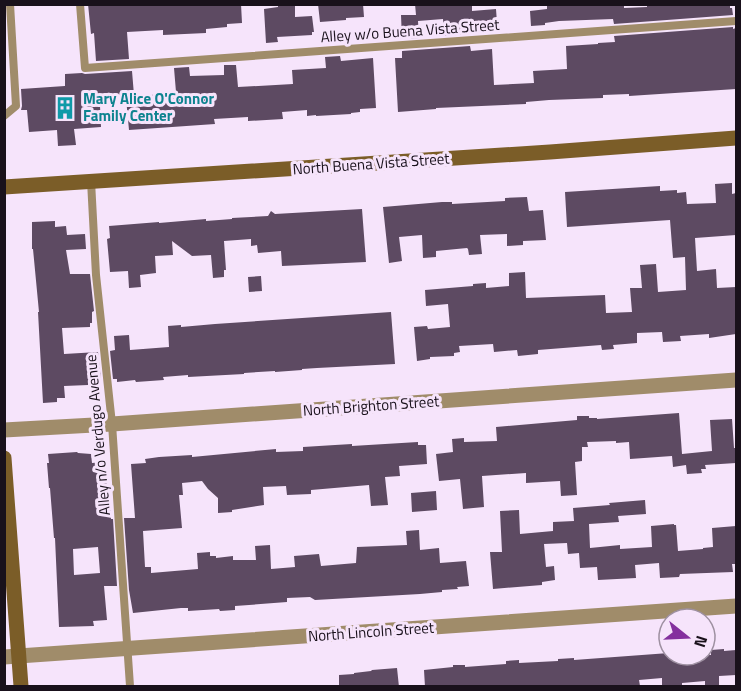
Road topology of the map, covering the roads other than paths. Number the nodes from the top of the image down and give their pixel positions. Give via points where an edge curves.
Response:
1 (10, 4) edge
2 (81, 4) edge
3 (736, 21) edge
4 (4, 116) edge
5 (736, 138) edge
6 (90, 182) junction
7 (4, 187) edge
8 (736, 380) edge
9 (112, 424) junction
10 (4, 430) edge
11 (4, 458) edge
12 (736, 606) edge
13 (128, 649) junction
14 (12, 657) edge
15 (21, 687) edge
16 (130, 687) edge

1 - 4 lane via 16,106
2 - 3 lane, Alley w/o Buena Vista Street via 85,68
5 - 6 main road, North Buena Vista Street
6 - 7 main road, North Buena Vista Street
6 - 9 lane, Alley n/o Verdugo Avenue
8 - 9 street, North Brighton Street
9 - 10 street, North Brighton Street
9 - 13 lane, Alley n/o Verdugo Avenue
11 - 14 main road
12 - 13 street, North Lincoln Street
13 - 14 street, North Lincoln Street
13 - 16 lane, Alley n/o Verdugo Avenue
14 - 15 main road

